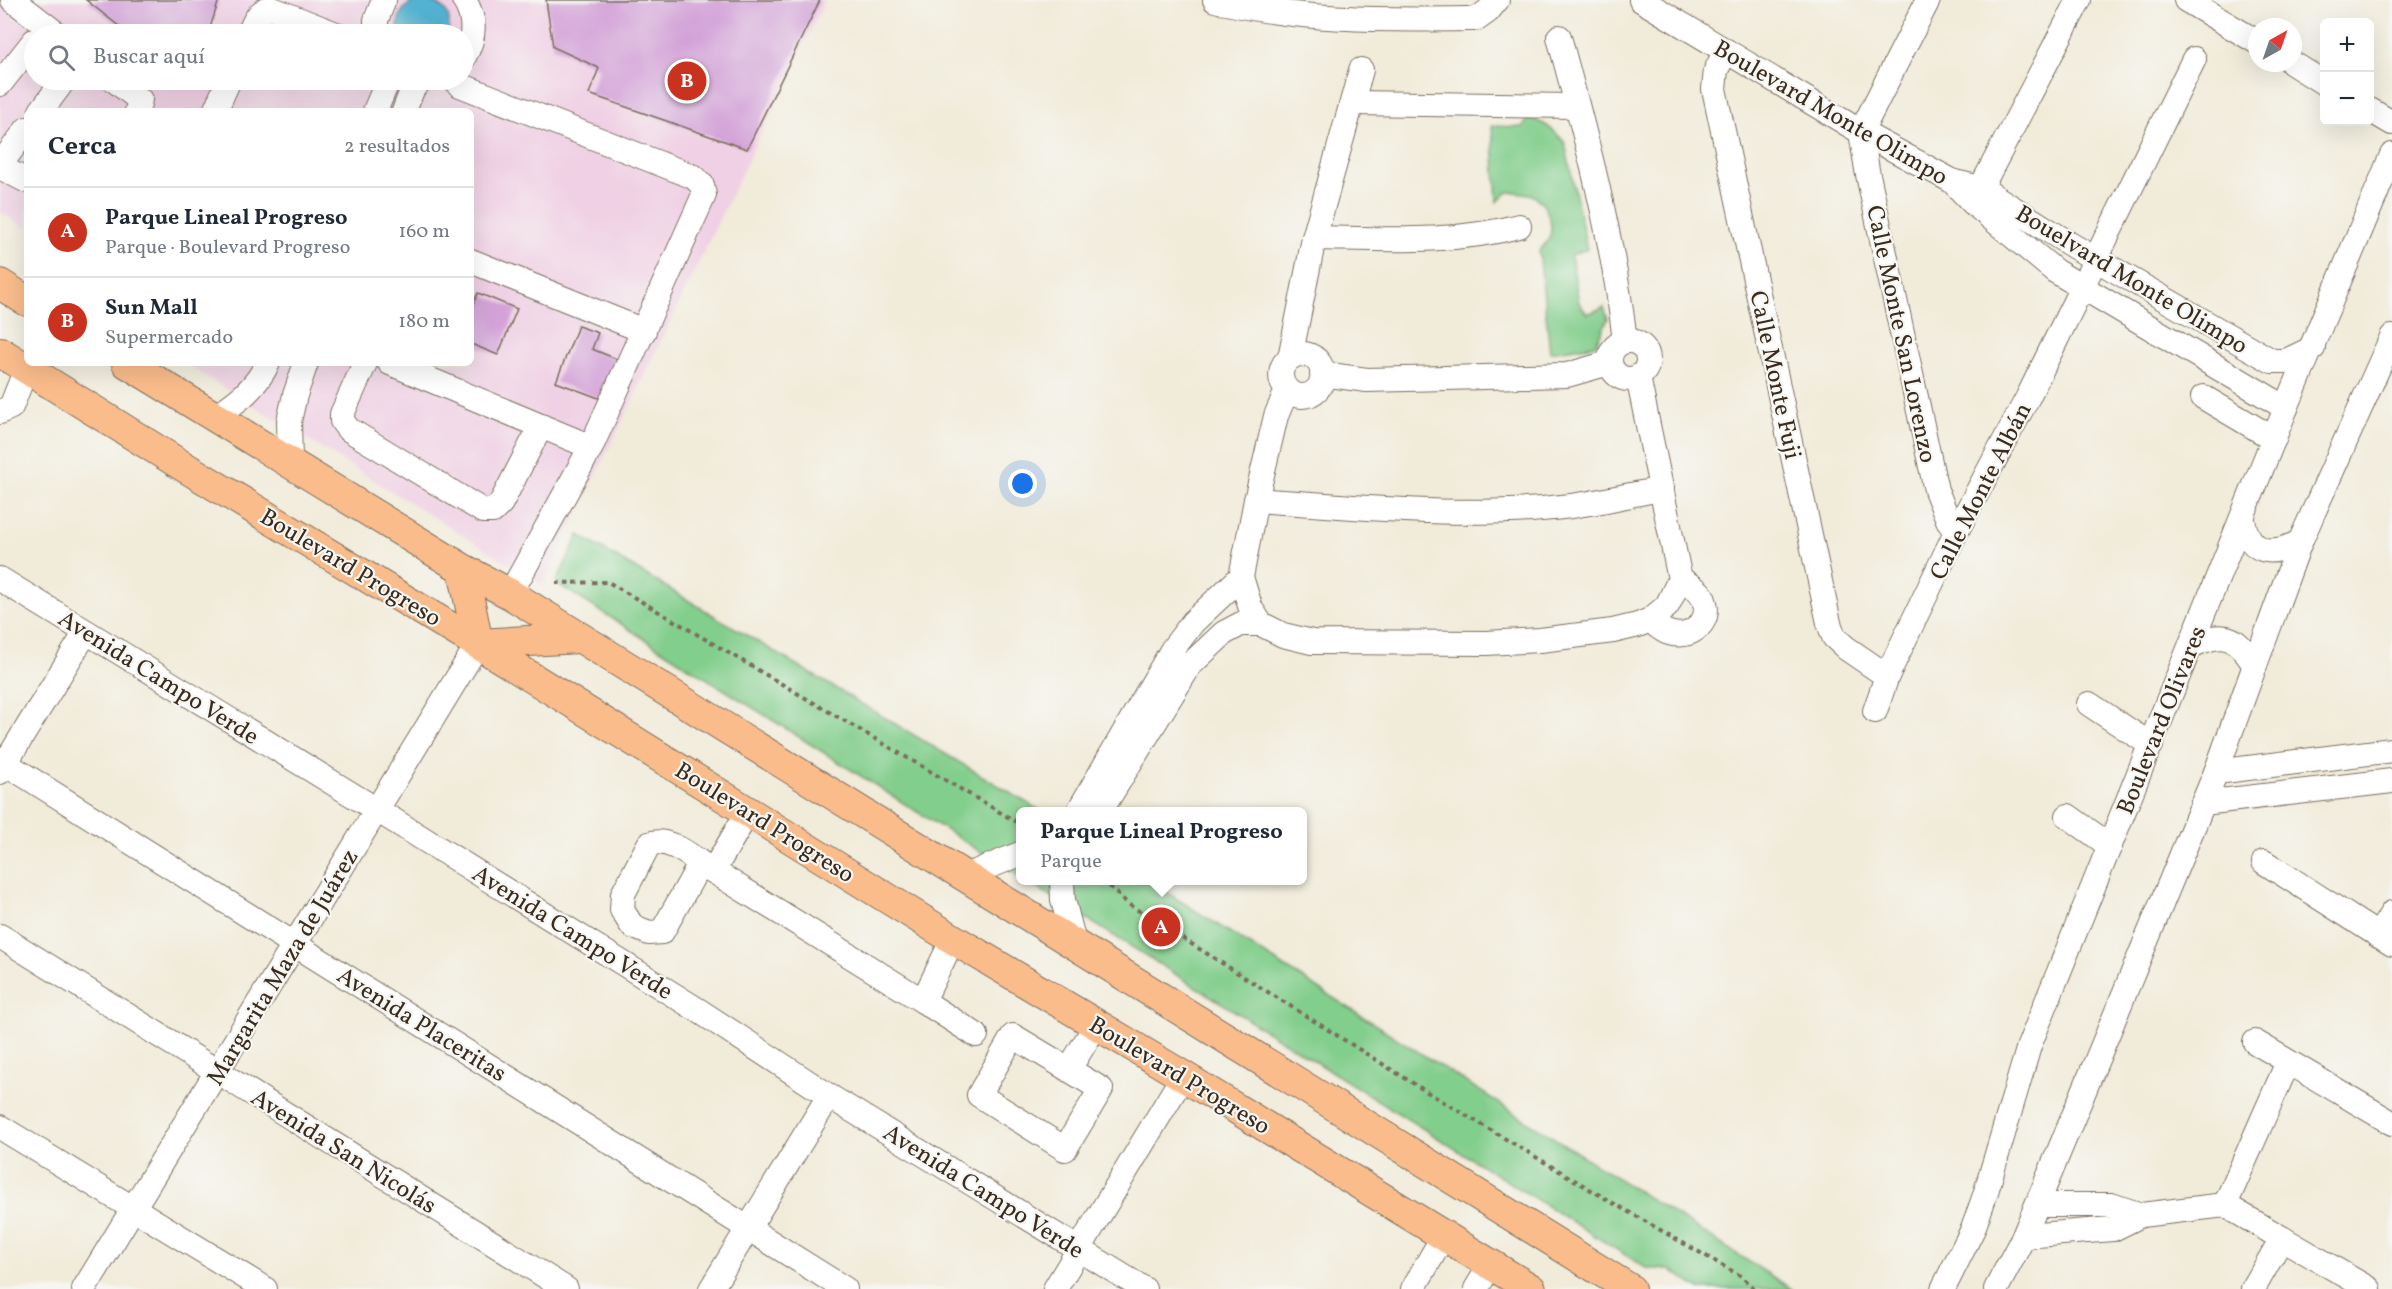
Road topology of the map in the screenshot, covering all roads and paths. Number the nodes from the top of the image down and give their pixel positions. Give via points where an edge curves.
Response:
1 (6, 0) edge
2 (13, 0) edge
3 (384, 0) edge
4 (464, 0) edge
5 (1215, 0) edge
6 (1497, 0) edge
7 (1641, 0) edge
8 (2079, 0) edge
9 (2186, 0) edge
10 (1919, 3) edge
11 (0, 7) edge
12 (1325, 9) edge
13 (35, 24) edge
14 (253, 24) edge
15 (311, 24) edge
16 (375, 24) edge
17 (473, 24) edge
18 (1559, 37) dead end
19 (2248, 37) edge
20 (1726, 51) junction
21 (24, 57) edge
22 (2194, 59) dead end
23 (2302, 69) edge
24 (1361, 70) dead end
25 (2320, 80) edge
26 (0, 84) edge
27 (57, 90) edge
28 (127, 90) edge
29 (224, 90) edge
30 (384, 90) edge
31 (411, 90) edge
32 (473, 90) edge
33 (1353, 103) junction
34 (1577, 106) junction
35 (43, 108) edge
36 (138, 108) edge
37 (216, 108) edge
38 (376, 108) edge
39 (405, 108) edge
40 (2374, 112) edge
41 (2392, 123) edge
42 (1861, 132) junction
43 (24, 133) edge
44 (2392, 155) edge
45 (0, 166) edge
46 (24, 179) edge
47 (1977, 196) junction
48 (1519, 226) dead end
49 (1314, 238) junction
50 (474, 262) edge
51 (2089, 273) junction
52 (0, 284) edge
53 (24, 299) edge
54 (644, 331) junction
55 (2392, 337) edge
56 (1625, 341) junction
57 (2313, 348) junction
58 (0, 352) edge
59 (1290, 358) junction
60 (1609, 363) junction
61 (132, 366) edge
62 (266, 366) edge
63 (305, 366) edge
64 (364, 366) edge
65 (397, 366) edge
66 (2386, 367) edge
67 (27, 369) junction
68 (1322, 374) junction
69 (1638, 377) junction
70 (1287, 390) junction
71 (2203, 398) dead end
72 (2286, 408) junction
73 (0, 412) edge
74 (215, 417) junction
75 (541, 426) junction
76 (2274, 439) junction
77 (591, 447) junction
78 (290, 463) junction
79 (1662, 489) junction
80 (1256, 500) junction
81 (2242, 521) junction
82 (1956, 532) junction
83 (2300, 542) junction
84 (463, 569) junction
85 (1241, 577) junction
86 (0, 579) edge
87 (1680, 579) junction
88 (556, 583) dead end
89 (510, 594) junction
90 (1650, 620) junction
91 (1261, 624) junction
92 (86, 632) junction
93 (578, 638) junction
94 (478, 644) junction
95 (2191, 646) junction
96 (1181, 657) junction
97 (2255, 666) junction
98 (1887, 676) junction
99 (2089, 704) dead end
100 (1875, 711) dead end
101 (2151, 746) junction
102 (2392, 750) edge
103 (2, 765) edge
104 (2216, 772) junction
105 (2392, 781) edge
106 (1092, 803) edge
107 (2203, 803) junction
108 (377, 810) junction
109 (748, 812) junction
110 (2068, 816) dead end
111 (1016, 822) edge
112 (2110, 846) junction
113 (1016, 856) edge
114 (2264, 862) dead end
115 (963, 877) junction
116 (1062, 885) edge
117 (1108, 885) edge
118 (2392, 913) edge
119 (0, 936) edge
120 (953, 939) junction
121 (2385, 940) edge
122 (295, 945) junction
123 (1075, 946) junction
124 (923, 1001) junction
125 (1096, 1025) junction
126 (976, 1035) dead end
127 (2255, 1042) dead end
128 (2288, 1062) junction
129 (1069, 1069) junction
130 (218, 1072) junction
131 (1182, 1076) junction
132 (829, 1096) junction
133 (2392, 1123) edge
134 (0, 1127) edge
135 (2037, 1205) junction
136 (2225, 1205) junction
137 (134, 1208) junction
138 (2141, 1215) junction
139 (747, 1228) junction
140 (1444, 1235) junction
141 (2024, 1236) junction
142 (2282, 1238) junction
143 (1078, 1250) junction
144 (1483, 1277) edge
145 (84, 1289) edge
146 (265, 1289) edge
147 (566, 1289) edge
148 (711, 1289) edge
149 (845, 1289) edge
150 (1055, 1289) edge
151 (1144, 1289) edge
152 (1413, 1289) edge
153 (1531, 1289) edge
154 (1630, 1289) edge
155 (1755, 1289) edge
156 (1943, 1289) edge
157 (1996, 1289) edge
158 (2253, 1289) edge
159 (2369, 1289) edge

1 - 11 street
2 - 13 street
3 - 16 street
4 - 17 street
5 - 12 street
6 - 12 street via 1477,19 1364,20
7 - 20 street, Boulevard Monte Olimpo
8 - 47 street
9 - 19 street
10 - 42 street
14 - 15 street via 262,10 270,8
18 - 34 street
20 - 42 street, Boulevard Monte Olimpo
20 - 98 street, Calle Monte Fuji via 1716,70 1714,89 1829,623 1834,637 1846,648
21 - 26 street
22 - 51 street, Calle Monte Albán
23 - 25 street
24 - 33 street
27 - 35 street
28 - 36 street via 140,100
29 - 37 street
30 - 38 street
31 - 39 street
32 - 54 street via 694,177 702,185 704,195
33 - 34 street
33 - 49 street
34 - 56 street via 1619,292
40 - 41 street
42 - 47 street, Boulevard Monte Olimpo
42 - 82 street, Calle Monte San Lorenzo via 1936,490
43 - 45 street
44 - 57 street, Boulevard Olivares
45 - 46 street
47 - 51 street, Bouelvard Monte Olimpo via 2073,246
47 - 51 street, Boulevard Monte Olimpo via 2055,271
48 - 49 street via 1487,235 1439,240
49 - 59 street
50 - 54 street
51 - 57 street, Bouelvard Monte Olimpo via 2272,361 2286,361
51 - 72 street, Boulevard Monte Olimpo
51 - 82 street, Calle Monte Albán
52 - 53 main road
54 - 77 street
55 - 66 street
56 - 60 street via 1614,346
56 - 69 street via 1637,342 1646,351 1648,363
57 - 72 street, Boulevard Olivares
58 - 67 main road, Boulevard Progreso
59 - 68 street via 1311,357
59 - 70 street via 1282,370 1282,384
60 - 68 street via 1567,375 1367,380
60 - 69 street via 1620,377
61 - 74 main road
62 - 74 street via 246,395
63 - 78 street via 289,421
64 - 75 street via 342,414 348,429 483,512 493,512 501,503
65 - 75 street
66 - 83 street
67 - 73 street via 11,407
67 - 94 main road, Boulevard Progreso
68 - 70 street via 1318,388 1306,396
69 - 79 street
70 - 80 street via 1276,416
71 - 76 street
72 - 76 street, Boulevard Olivares
74 - 78 main road
75 - 77 street
76 - 81 street, Boulevard Olivares
77 - 89 street
78 - 84 main road
79 - 80 street via 1572,506 1513,510 1438,512
79 - 87 street
80 - 85 street
81 - 83 street via 2250,542 2262,549 2275,552
81 - 95 street, Boulevard Olivares
82 - 98 street, Calle Monte Albán
83 - 97 street
84 - 89 main road
84 - 94 main road
85 - 91 street via 1251,609
85 - 96 street via 1193,622
86 - 92 street, Avenida Campo Verde
87 - 90 street via 1667,606
87 - 90 street via 1704,600 1703,622 1690,634 1680,635 1667,633
88 - 111 path via 608,582
89 - 93 main road
90 - 91 street via 1612,632 1486,643 1312,642 1283,635
91 - 96 street via 1241,624
92 - 103 street
92 - 108 street, Avenida Campo Verde
93 - 94 main road
93 - 115 main road
94 - 108 street, Margarita Maza de Juárez
94 - 109 main road, Boulevard Progreso
95 - 97 street via 2222,636 2244,649
95 - 101 street, Boulevard Olivares
96 - 106 street
97 - 104 street
98 - 100 street, Calle Monte Albán
99 - 101 street
101 - 112 street, Boulevard Olivares
102 - 104 street
103 - 122 street, Avenida Placeritas
104 - 107 street
105 - 107 street
107 - 135 street
108 - 122 street, Margarita Maza de Juárez
108 - 132 street, Avenida Campo Verde
109 - 120 main road, Boulevard Progreso
109 - 124 street via 707,868
110 - 112 street
112 - 156 street, Boulevard Olivares via 2029,1046 1973,1229
113 - 115 street
114 - 121 street
115 - 123 main road
116 - 123 street
117 - 155 path via 1128,904 1427,1092 1741,1276
118 - 121 street
119 - 130 street, Avenida San Nicolás
120 - 124 street
120 - 125 main road, Boulevard Progreso
122 - 130 street, Margarita Maza de Juárez
122 - 139 street, Avenida Placeritas
123 - 154 main road
124 - 126 street
125 - 129 street
125 - 131 main road, Boulevard Progreso
127 - 128 street
128 - 133 street
128 - 136 street
129 - 129 street via 1013,1036 979,1095 1065,1149 1101,1089
130 - 137 street, Margarita Maza de Juárez
130 - 147 street, Avenida San Nicolás
131 - 140 main road, Boulevard Progreso
131 - 143 street
132 - 139 street
132 - 143 street, Avenida Campo Verde
134 - 137 street
135 - 138 street via 2111,1205
135 - 141 street
136 - 138 street
136 - 142 street
137 - 145 street, Margarita Maza de Juárez
137 - 146 street
138 - 141 street via 2113,1229
139 - 148 street
139 - 149 street, Avenida Placeritas
140 - 144 main road, Boulevard Progreso
140 - 152 street
141 - 157 street
142 - 158 street
142 - 159 street
143 - 150 street
143 - 151 street, Avenida Campo Verde
144 - 153 main road, Boulevard Progreso

